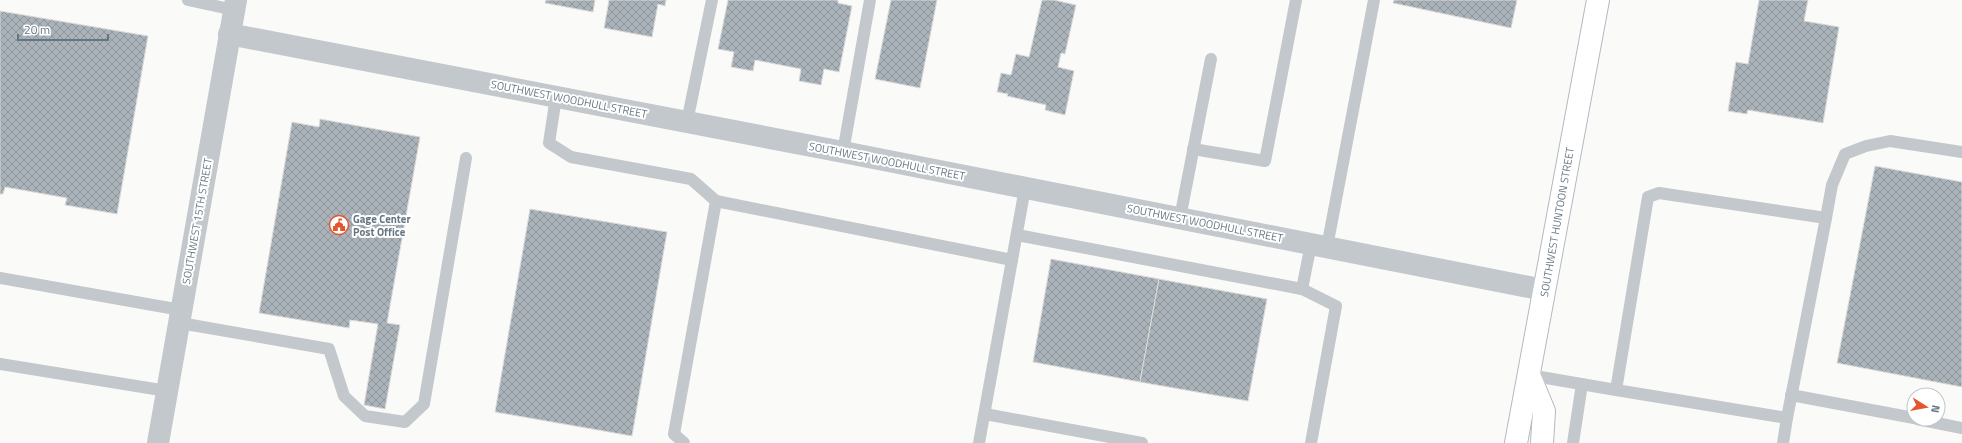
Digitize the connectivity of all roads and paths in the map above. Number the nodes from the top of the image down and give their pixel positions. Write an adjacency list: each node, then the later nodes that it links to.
1 (188, 0): 7 (lane)
2 (712, 0): 11 (lane)
3 (870, 0): 13 (lane)
4 (1296, 0): 12 (lane)
5 (1374, 0): 21 (lane)
6 (1598, 0): 25 (main road, SOUTHWEST HUNTOON STREET)
7 (235, 5): 8 (street, SOUTHWEST 15TH STREET)
8 (229, 34): 10 (street, SOUTHWEST WOODHULL STREET); 26 (street, SOUTHWEST 15TH STREET)
9 (1212, 59): 12 (lane)
10 (556, 97): 11 (street, SOUTHWEST WOODHULL STREET); 17 (lane)
11 (687, 122): 13 (street, SOUTHWEST WOODHULL STREET)
12 (1193, 149): 18 (lane)
13 (843, 152): 16 (street, SOUTHWEST WOODHULL STREET)
14 (1962, 152): 19 (lane)
15 (466, 158): 26 (lane)
16 (1026, 188): 18 (street, SOUTHWEST WOODHULL STREET); 20 (lane)
17 (716, 201): 22 (lane); 39 (lane)
18 (1180, 218): 21 (street, SOUTHWEST WOODHULL STREET)
19 (1826, 218): 30 (lane); 32 (lane)
20 (1017, 235): 22 (lane); 24 (lane)
21 (1319, 246): 24 (lane); 25 (street, SOUTHWEST WOODHULL STREET)
22 (1012, 260): 33 (lane)
23 (0, 278): 26 (lane)
24 (1302, 289): 42 (lane)
25 (1544, 290): 28 (main road, SOUTHWEST HUNTOON STREET)
26 (181, 317): 31 (street, SOUTHWEST 15TH STREET)
27 (0, 364): 31 (lane)
28 (1529, 375): 29 (lane); 43 (main road, SOUTHWEST HUNTOON STREET); 44 (main road)
29 (1582, 384): 30 (lane); 45 (lane)
30 (1616, 390): 35 (lane)
31 (167, 391): 38 (street, SOUTHWEST 15TH STREET)
32 (1792, 395): 34 (lane); 35 (lane)
33 (984, 414): 40 (lane); 41 (lane)
34 (1906, 417)
35 (1787, 418): 46 (lane)
36 (1946, 425): 37 (lane)
37 (1962, 428)
38 (158, 443)
39 (684, 443)
40 (979, 443)
41 (1142, 443)
42 (1312, 443)
43 (1516, 443)
44 (1542, 443)
45 (1573, 443)
46 (1783, 443)

